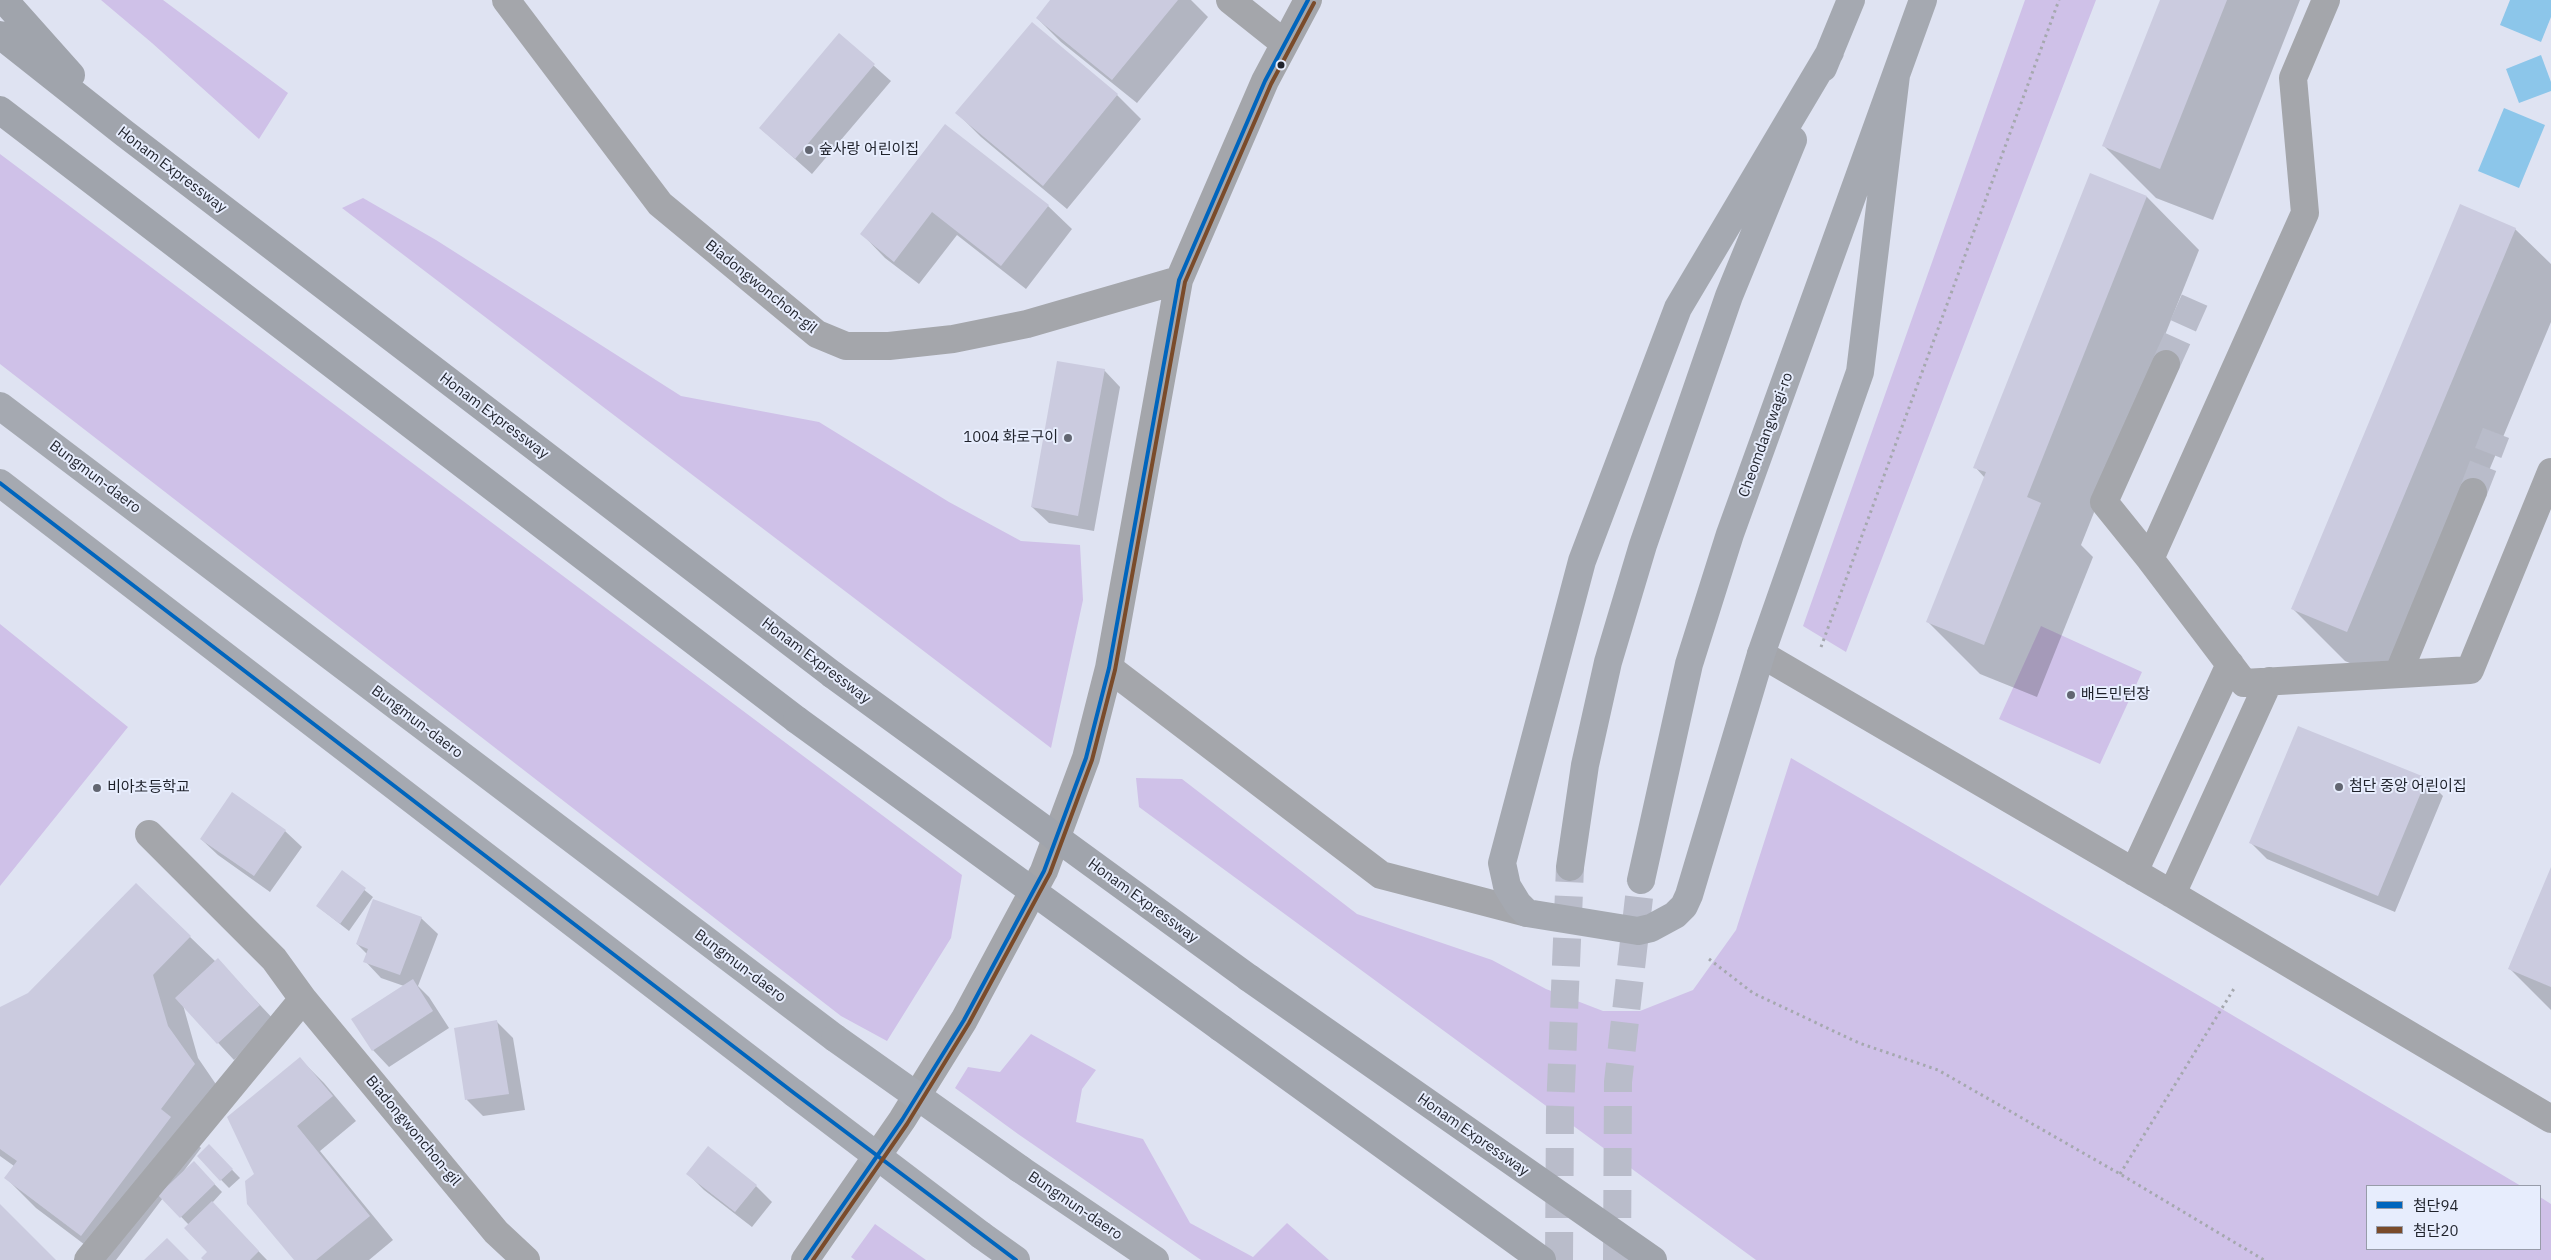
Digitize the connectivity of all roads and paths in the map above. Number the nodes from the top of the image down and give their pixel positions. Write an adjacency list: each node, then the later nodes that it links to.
1 (4, 0): 14 (highway)
2 (506, 0): 15 (street, Biadongwonchon-gil)
3 (1230, 0): 10 (street)
4 (1308, 0): 10 (street)
5 (1851, 0): 11 (main road)
6 (1923, 0): 12 (main road, Cheomdangwagi-ro)
7 (2059, 0): 22 (path)
8 (2326, 0): 21 (street)
9 (0, 35): 14 (highway, Honam Expressway)
10 (1284, 43): 15 (street)
11 (1830, 52): 29 (main road); 33 (main road)
12 (1896, 75): 23 (main road); 31 (main road, Cheomdangwagi-ro)
13 (0, 110): 44 (highway, bridge)
14 (124, 133): 45 (highway, Honam Expressway, bridge)
15 (1179, 280): 25 (street)
16 (2166, 364): 21 (street)
17 (0, 406): 43 (main road, Bungmun-daero, bridge)
18 (2551, 472): 26 (street)
19 (0, 483): 42 (main road, bridge)
20 (2473, 492): 26 (street)
21 (2150, 559): 24 (street)
22 (1821, 647)
23 (1761, 654): 30 (street); 33 (main road)
24 (2230, 664): 27 (street); 30 (street)
25 (1109, 668): 33 (street); 41 (street)
26 (2398, 674): 27 (street)
27 (2269, 681): 32 (street)
28 (149, 834): 36 (street, Biadongwonchon-gil)
29 (1570, 867)
30 (2134, 872): 32 (street)
31 (1641, 880)
32 (2172, 894): 37 (street)
33 (1527, 913)
34 (1709, 959): 38 (path)
35 (2235, 987): 38 (path)
36 (303, 999): 39 (street); 40 (street, Biadongwonchon-gil)
37 (2551, 1119)
38 (2120, 1174): 46 (path)
39 (88, 1260)
40 (526, 1260)
41 (806, 1260)
42 (1016, 1260)
43 (1155, 1260)
44 (1542, 1260)
45 (1653, 1260)
46 (2264, 1260)

